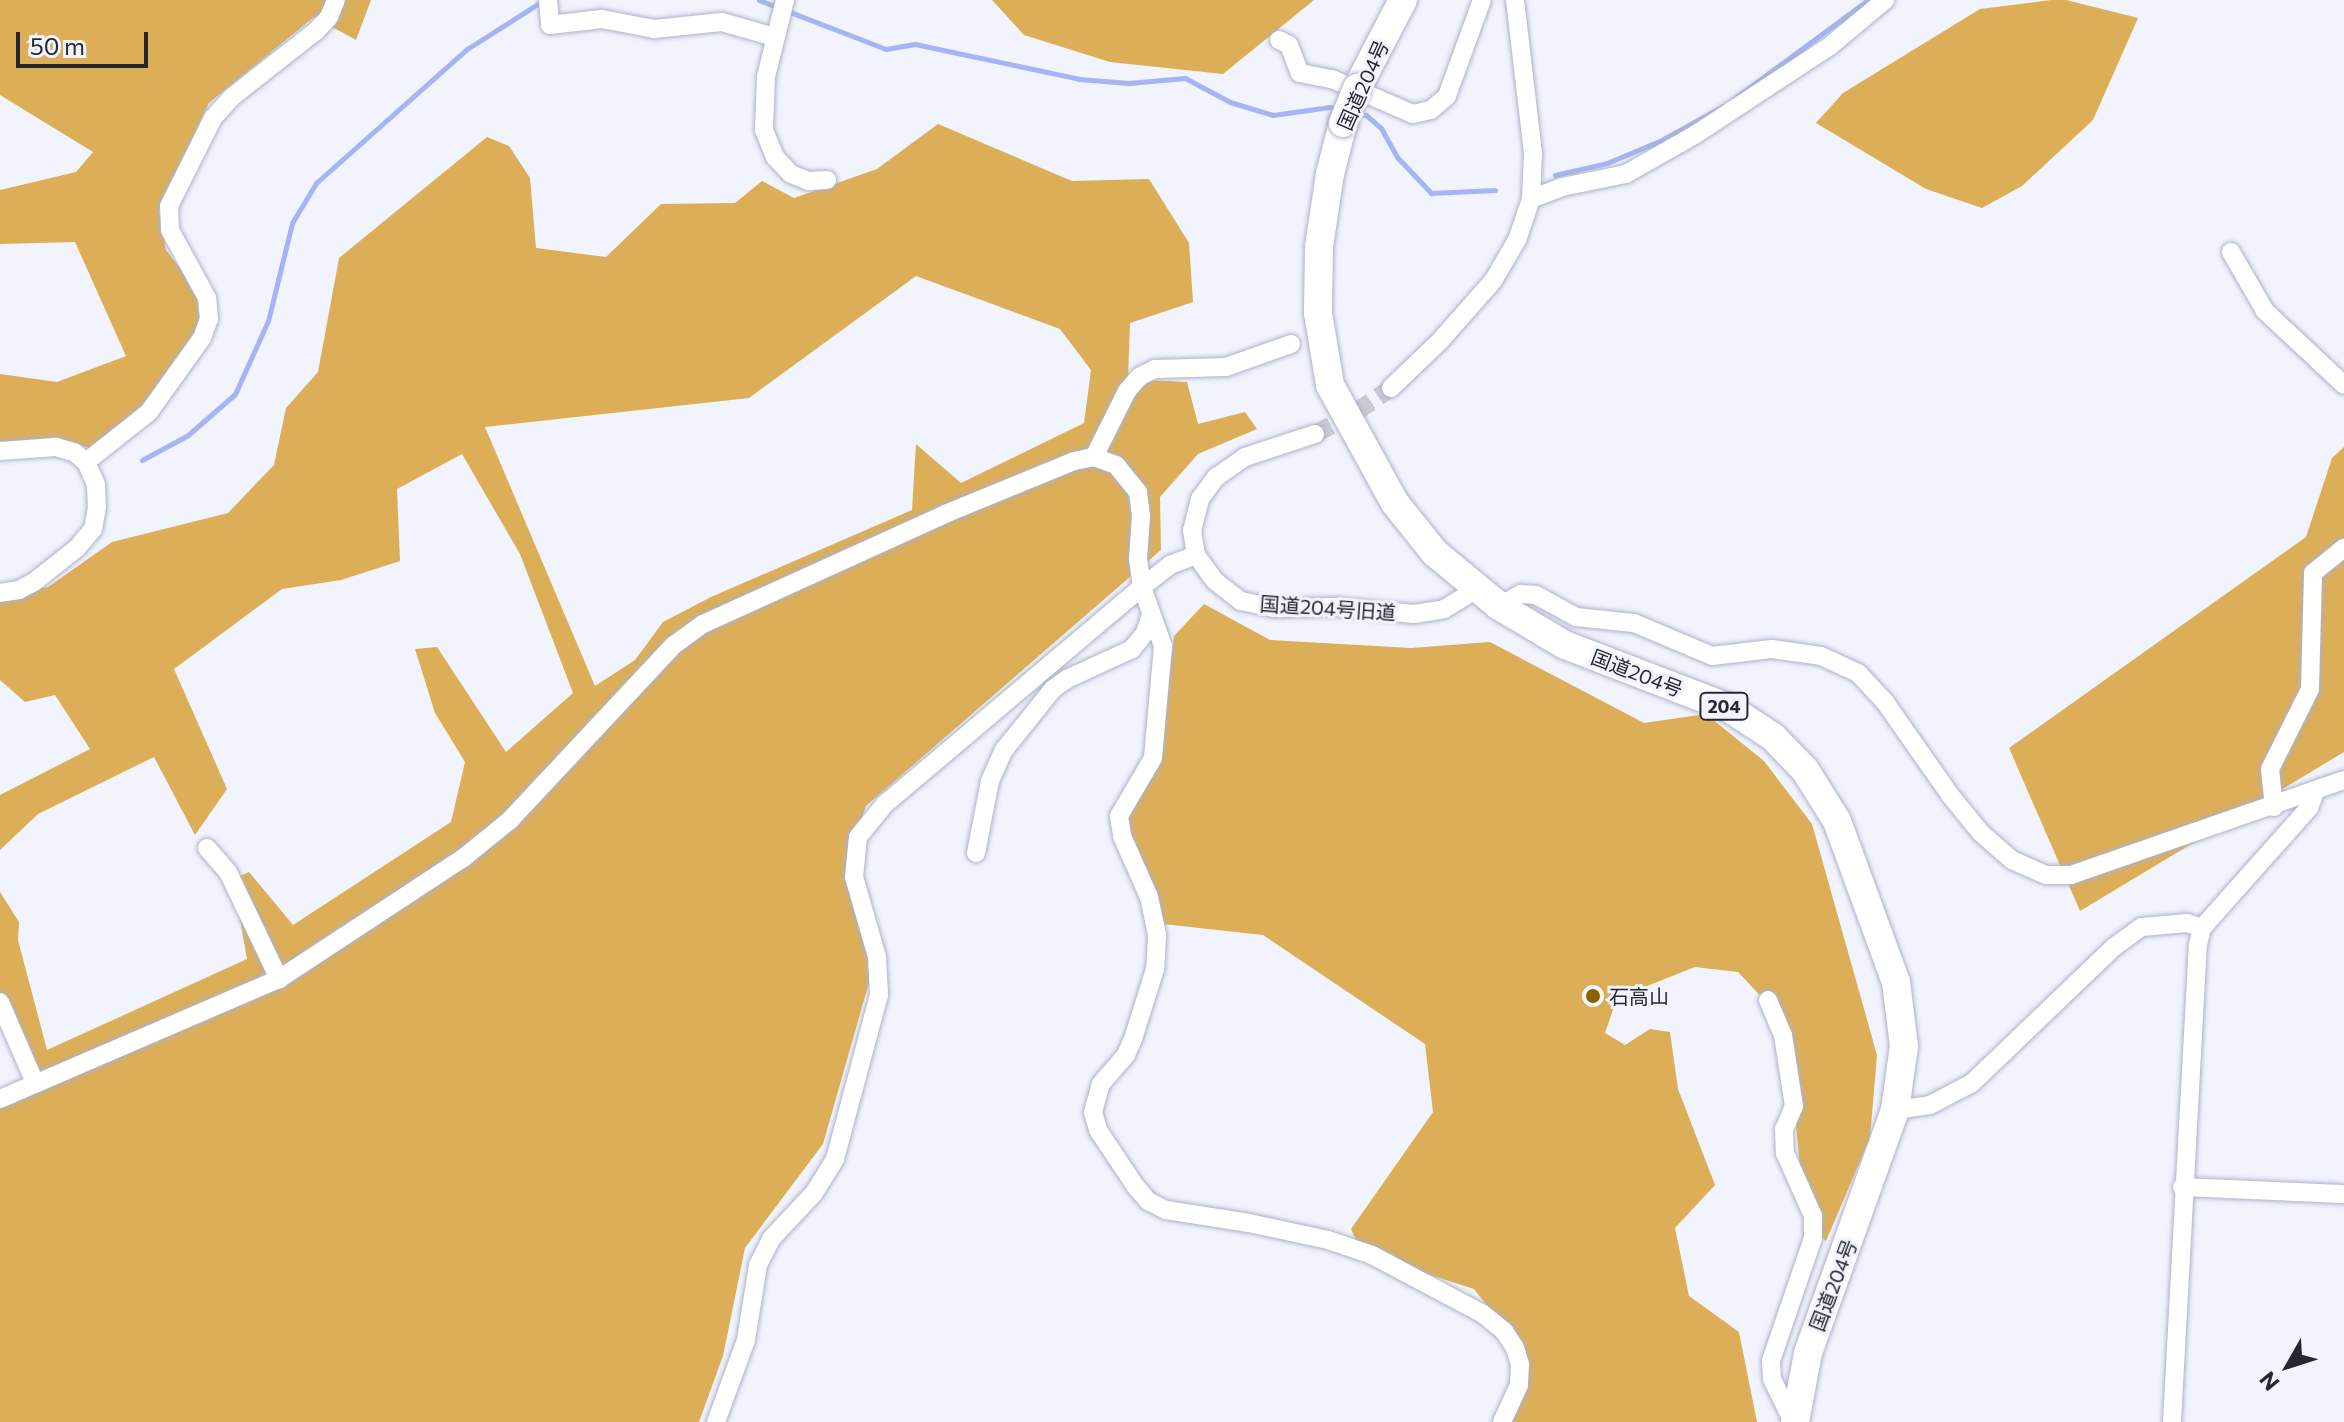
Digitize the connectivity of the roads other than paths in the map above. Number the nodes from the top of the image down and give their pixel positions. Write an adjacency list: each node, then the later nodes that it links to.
1 (336, 0): 19 (street)
2 (785, 0): 8 (street)
3 (1403, 0): 23 (highway, 国道204号 / 204, bridge)
4 (1482, 0): 9 (street)
5 (1515, 0): 11 (street)
6 (1885, 0): 11 (street)
7 (548, 7): 8 (street)
8 (776, 30): 10 (street)
9 (1279, 40)
10 (827, 180)
11 (1531, 199): 15 (street)
12 (2231, 252): 14 (street)
13 (1291, 344): 18 (street)
14 (2344, 385)
15 (1391, 388)
16 (1315, 434): 21 (street)
17 (0, 451): 19 (street)
18 (1094, 457): 22 (street); 33 (street)
19 (86, 462): 24 (street)
20 (2344, 548): 29 (street)
21 (1196, 555): 22 (street); 23 (street, 国道204号旧道)
22 (1142, 587): 26 (street); 41 (street)
23 (1476, 590): 25 (highway, 国道204号 / 204)
24 (0, 593)
25 (1499, 606): 29 (street); 38 (highway, 国道204号 / 204)
26 (1151, 614): 31 (street); 42 (street)
27 (2344, 780): 28 (street)
28 (2315, 792): 29 (street); 32 (street)
29 (2274, 807)
30 (207, 848): 33 (street)
31 (976, 853)
32 (2202, 928): 38 (street); 39 (street)
33 (279, 979): 36 (street)
34 (1768, 1000): 43 (street)
35 (0, 1002): 36 (street)
36 (35, 1083): 37 (street)
37 (0, 1099)
38 (1895, 1110): 43 (highway, 国道204号 / 204)
39 (2182, 1187): 40 (street); 44 (street)
40 (2344, 1194)
41 (716, 1422)
42 (1502, 1422)
43 (1794, 1422)
44 (2172, 1422)

